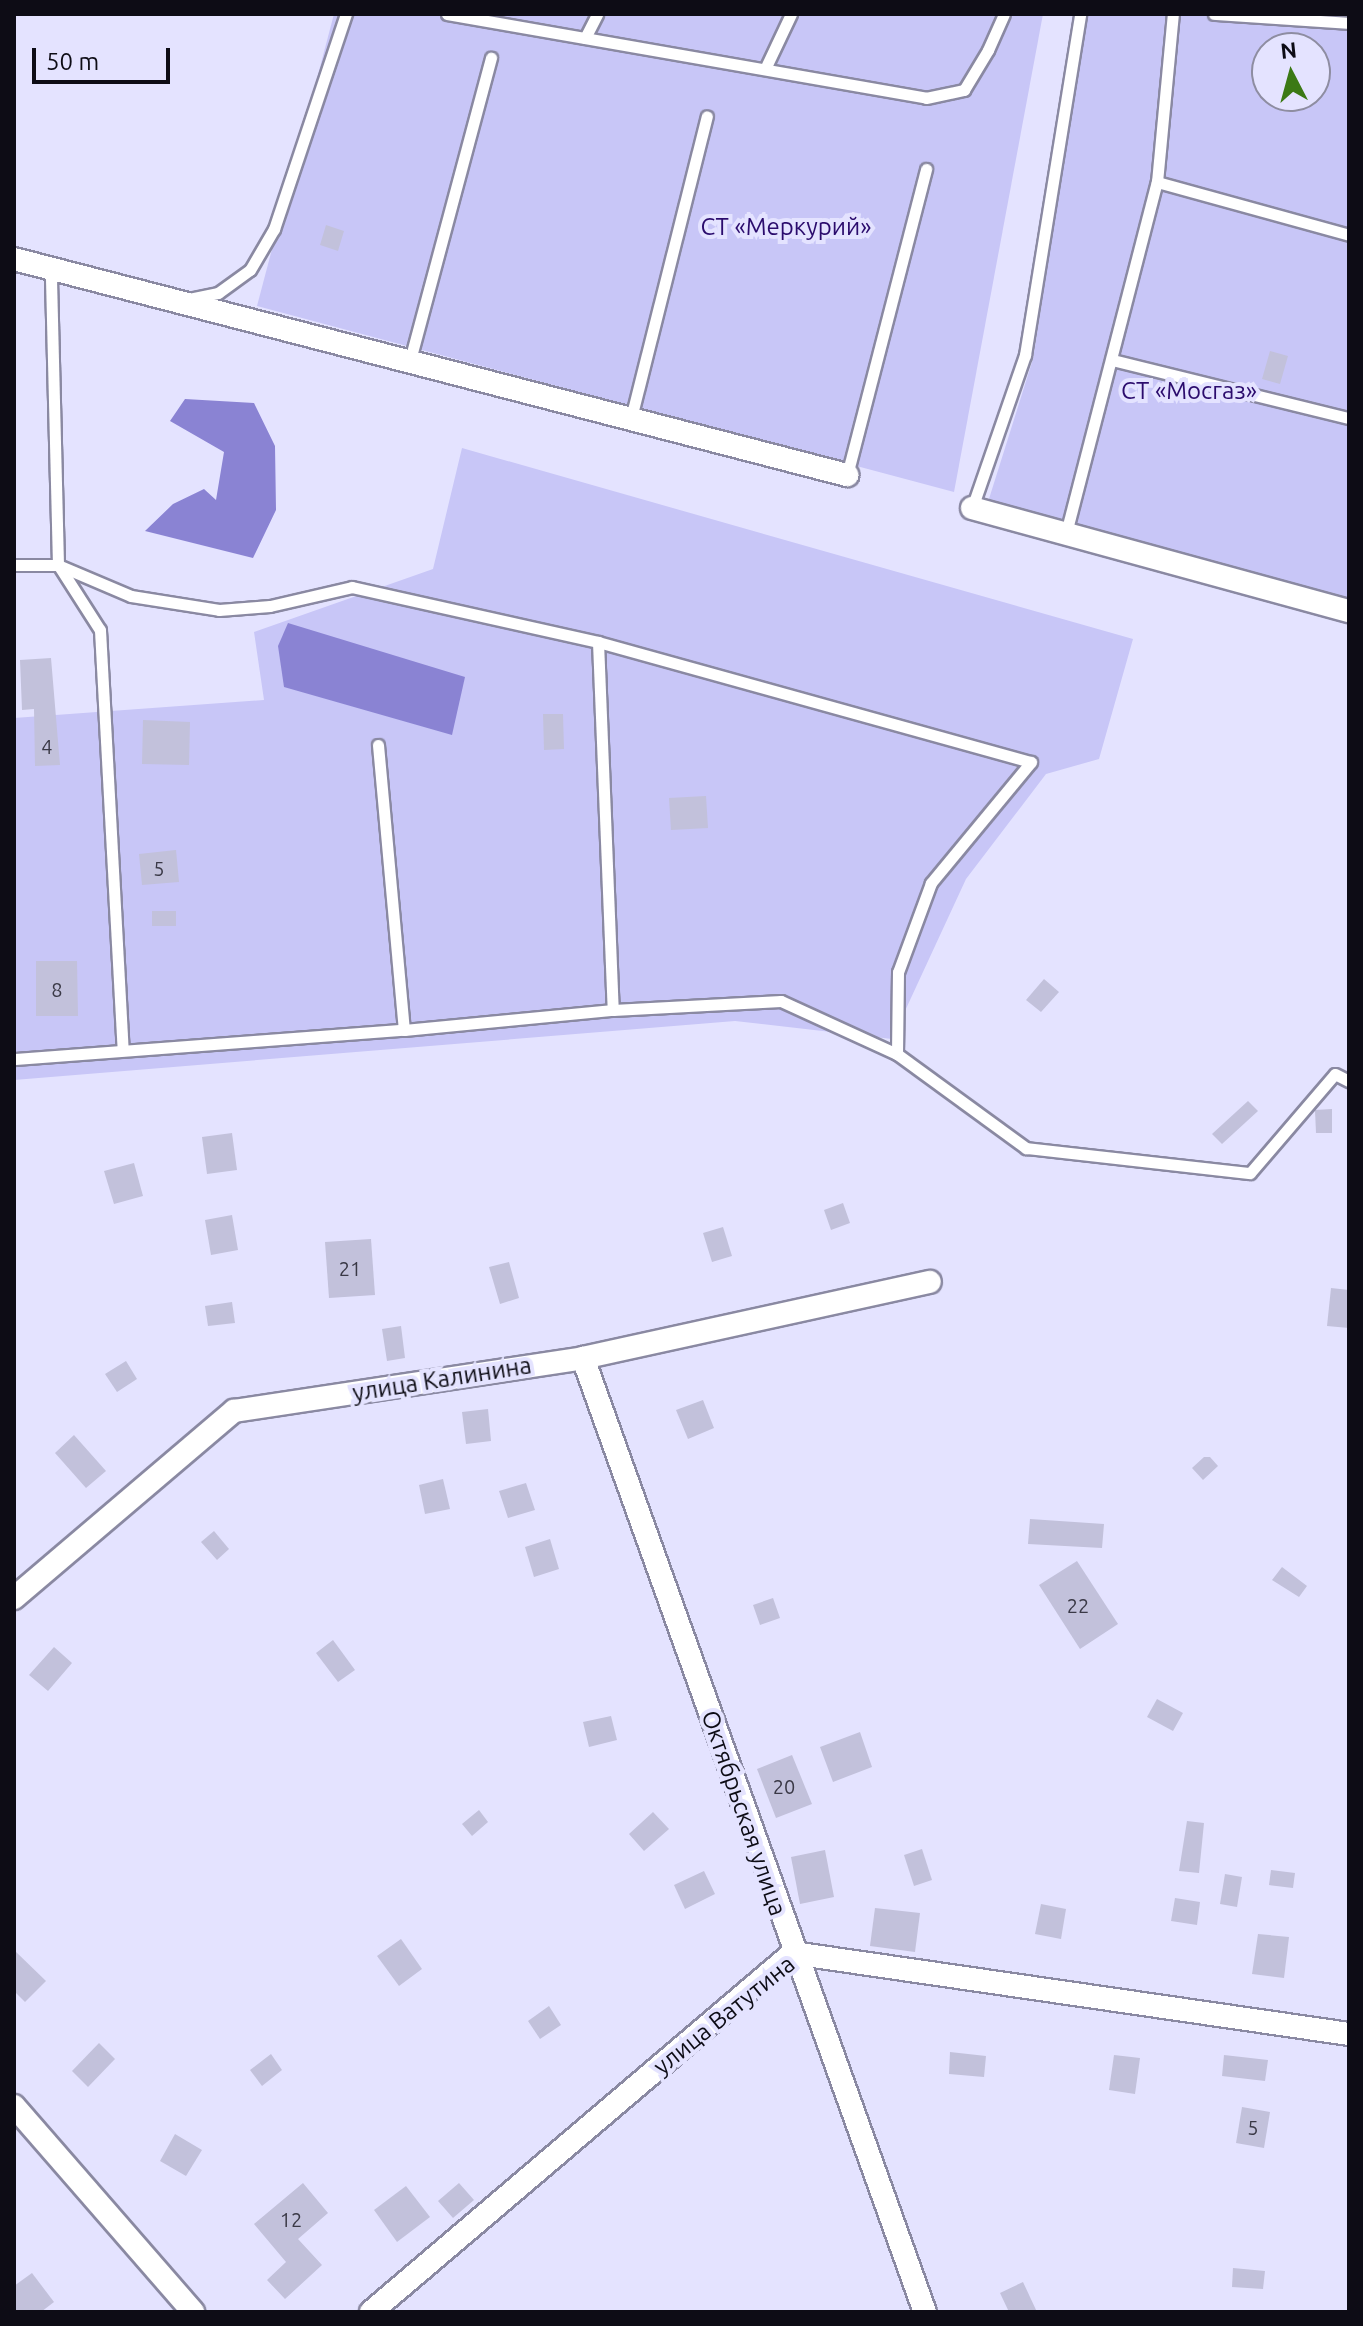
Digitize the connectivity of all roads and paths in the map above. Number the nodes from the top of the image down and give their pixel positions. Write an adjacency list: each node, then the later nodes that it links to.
1 (346, 14): 19 (lane)
2 (447, 14): 10 (lane)
3 (597, 14): 10 (lane)
4 (791, 14): 12 (lane)
5 (1004, 14): 12 (lane)
6 (1080, 14): 25 (lane)
7 (1173, 14): 15 (lane)
8 (1214, 14): 9 (lane)
9 (1349, 23)
10 (585, 38): 12 (lane)
11 (491, 58): 20 (lane)
12 (765, 69)
13 (707, 116): 22 (lane)
14 (926, 169): 24 (lane)
15 (1157, 182): 16 (lane); 21 (lane)
16 (1349, 235)
17 (14, 259): 18 (street)
18 (51, 268): 19 (street); 28 (lane)
19 (180, 300): 20 (street)
20 (410, 360): 22 (street)
21 (1112, 360): 23 (lane); 26 (lane)
22 (631, 418): 24 (street)
23 (1349, 418)
24 (847, 475)
25 (972, 508): 26 (street)
26 (1066, 533): 29 (street)
27 (14, 565): 28 (lane)
28 (58, 565): 30 (lane); 34 (lane)
29 (1349, 611)
30 (598, 642): 32 (lane); 35 (lane)
31 (378, 745): 33 (lane)
32 (613, 1010): 33 (lane); 35 (lane)
33 (404, 1030): 34 (lane)
34 (123, 1049): 36 (lane)
35 (897, 1054): 37 (lane)
36 (14, 1059)
37 (1349, 1081)
38 (930, 1282): 39 (street, улица Калинина)
39 (583, 1358): 40 (street, улица Калинина); 41 (street, Октябрьская улица)
40 (14, 1598)
41 (793, 1953): 43 (street, улица Ватутина); 46 (street, улица Ватутина); 47 (street, Октябрьская улица)
42 (1349, 2026): 43 (street)
43 (1349, 2034)
44 (14, 2106): 45 (street)
45 (193, 2312)
46 (371, 2312)
47 (925, 2312)

